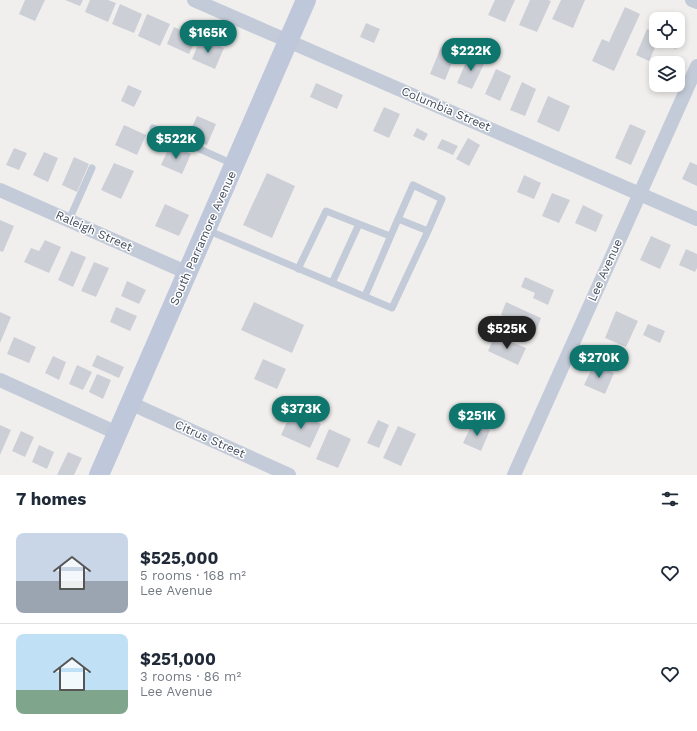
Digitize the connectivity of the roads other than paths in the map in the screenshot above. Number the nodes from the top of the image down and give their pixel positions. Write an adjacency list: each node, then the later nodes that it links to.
1 (194, 0): 5 (street, Columbia Street)
2 (306, 0): 5 (street, South Parramore Avenue)
3 (692, 0): 4 (street)
4 (697, 2)
5 (289, 41): 8 (street, South Parramore Avenue); 11 (street, Columbia Street)
6 (697, 66): 11 (street, Lee Avenue)
7 (153, 128): 8 (lane)
8 (235, 165): 16 (street, South Parramore Avenue)
9 (92, 168): 14 (lane)
10 (0, 190): 14 (street, Raleigh Street)
11 (640, 194): 13 (street, Columbia Street); 28 (street, Lee Avenue)
12 (398, 219): 17 (lane); 17 (lane); 18 (lane)
13 (697, 219)
14 (69, 220): 20 (street, Raleigh Street)
15 (359, 224): 18 (lane); 19 (lane); 21 (lane)
16 (207, 230): 19 (lane); 20 (street, South Parramore Avenue)
17 (428, 231): 22 (lane)
18 (390, 236): 22 (lane)
19 (298, 269): 21 (lane)
20 (188, 273): 24 (street, South Parramore Avenue)
21 (332, 283): 22 (lane)
22 (364, 296)
23 (0, 380): 25 (street)
24 (130, 403): 25 (street, South Parramore Avenue); 27 (street, Citrus Street)
25 (117, 433): 26 (street, South Parramore Avenue)
26 (99, 475)
27 (289, 475)
28 (514, 475)

